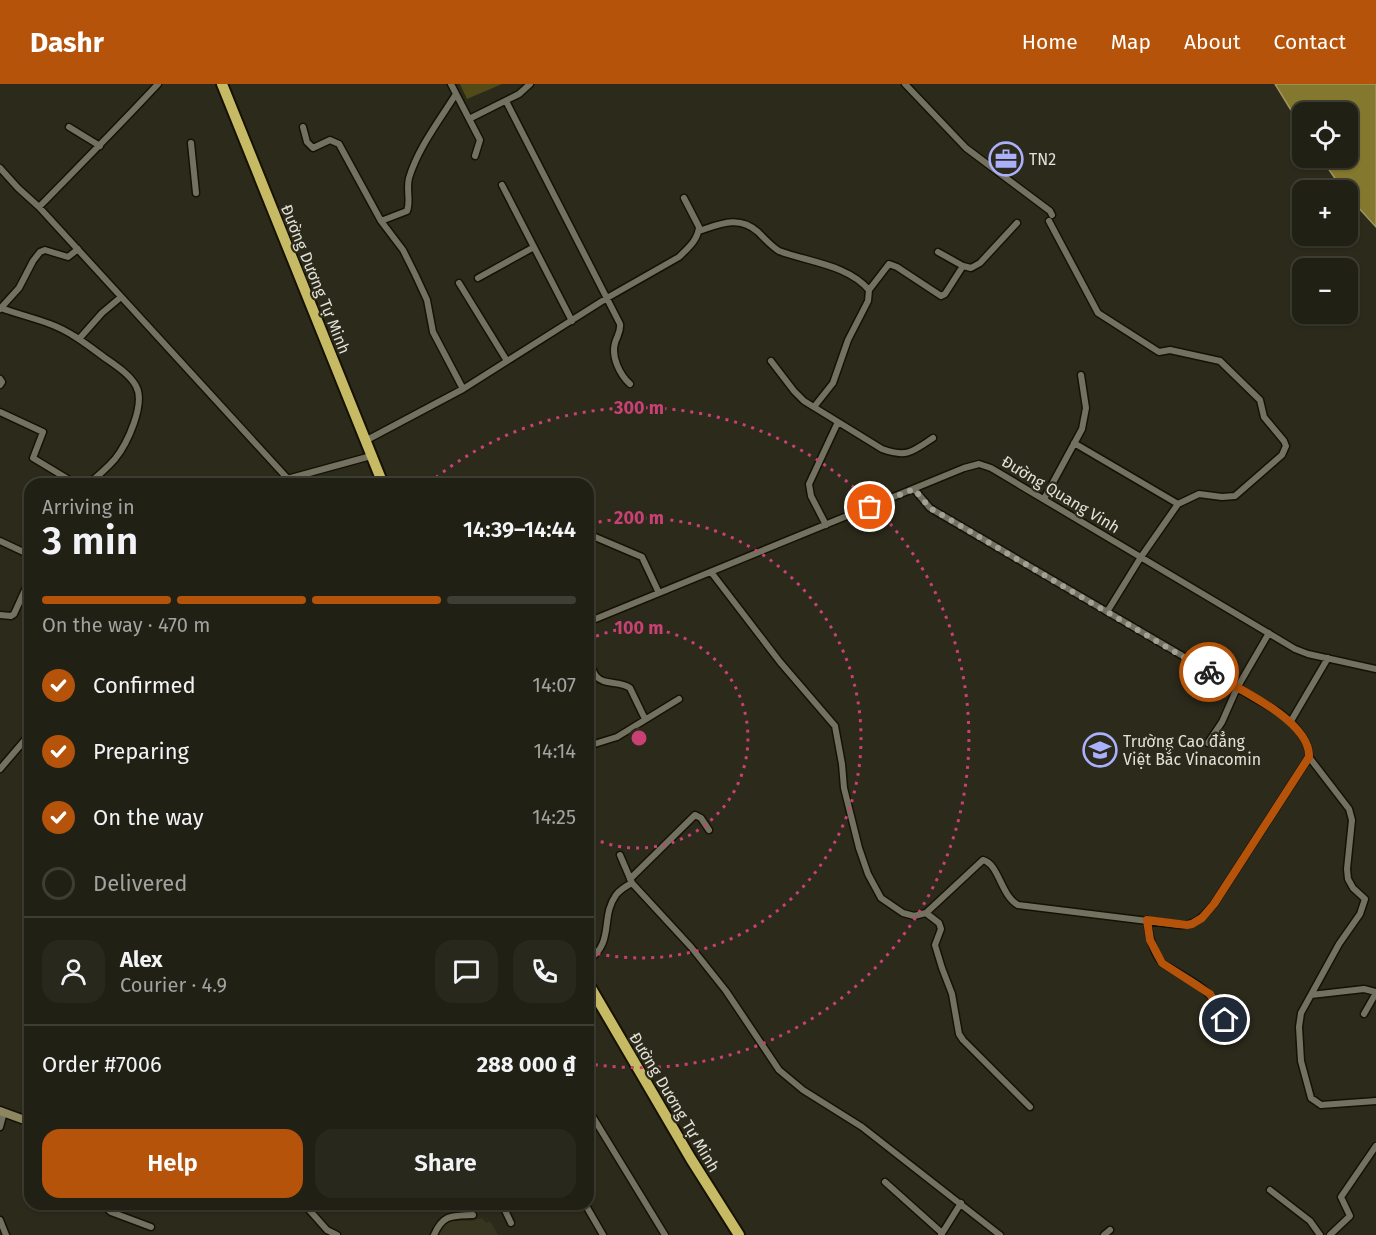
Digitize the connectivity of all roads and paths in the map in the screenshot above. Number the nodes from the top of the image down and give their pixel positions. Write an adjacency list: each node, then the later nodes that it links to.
1 (158, 84): 12 (street)
2 (222, 84): 45 (highway, Đường Dương Tự Minh)
3 (451, 84): 6 (street)
4 (530, 84): 7 (street)
5 (905, 84): 55 (street)
6 (456, 94): 8 (street); 19 (street)
7 (506, 101): 8 (street); 30 (street)
8 (469, 119): 13 (street)
9 (69, 127): 12 (street)
10 (303, 127): 19 (street)
11 (191, 143): 16 (street)
12 (100, 146): 18 (street)
13 (475, 156)
14 (0, 168): 18 (street)
15 (502, 186): 22 (street)
16 (196, 193)
17 (684, 198): 21 (street)
18 (39, 207): 23 (street)
19 (381, 220): 40 (street)
20 (1017, 223): 25 (street)
21 (699, 231): 28 (street); 30 (street)
22 (534, 247): 26 (street); 32 (street)
23 (78, 249): 29 (street); 31 (street)
24 (938, 252): 25 (street)
25 (963, 266): 28 (street)
26 (478, 278)
27 (459, 283): 35 (street)
28 (869, 290): 41 (street)
29 (121, 297): 33 (street); 50 (street)
30 (607, 298): 32 (street); 38 (street)
31 (1, 309): 33 (street)
32 (572, 321): 35 (street)
33 (79, 339): 49 (street)
34 (771, 360): 41 (street)
35 (507, 361): 40 (street)
36 (1081, 375): 46 (street)
37 (0, 379): 39 (street)
38 (630, 384)
39 (0, 385)
40 (463, 389): 45 (street)
41 (814, 407): 43 (street)
42 (0, 412): 48 (street)
43 (838, 422): 44 (street); 56 (street)
44 (933, 438)
45 (365, 441): 47 (highway, Đường Dương Tự Minh)
46 (1074, 443): 54 (street); 55 (street)
47 (371, 456): 51 (street); 52 (highway, Đường Dương Tự Minh)
48 (66, 478)
49 (95, 478)
50 (287, 478)
51 (292, 478)
52 (380, 478)
53 (914, 489): 54 (street, Đường Quang Vinh); 56 (street, Đường Quang Vinh); 64 (street)
54 (1044, 499): 60 (street, Đường Quang Vinh)
55 (1178, 504): 60 (street)
56 (825, 525): 61 (street, Đường Quang Vinh)
57 (594, 537): 63 (street)
58 (0, 541): 59 (street)
59 (24, 552)
60 (1141, 557): 64 (street); 67 (street, Đường Quang Vinh)
61 (711, 572): 63 (street, Đường Quang Vinh); 83 (street)
62 (24, 592): 65 (street)
63 (659, 593): 66 (street, Đường Quang Vinh)
64 (1107, 612): 71 (street)
65 (0, 615)
66 (594, 620)
67 (1269, 633): 68 (street, Đường Quang Vinh); 71 (street)
68 (1328, 658): 69 (street, Đường Quang Vinh); 74 (street)
69 (1376, 669)
70 (594, 670): 73 (street)
71 (1237, 688): 74 (street); 76 (street)
72 (679, 699): 73 (street)
73 (645, 719): 77 (street)
74 (1291, 721): 78 (street)
75 (24, 741): 79 (street)
76 (1208, 743)
77 (594, 744)
78 (1309, 757): 84 (street); 88 (street)
79 (0, 769)
80 (709, 831): 82 (street)
81 (620, 855): 82 (street)
82 (631, 881): 85 (street); 100 (street)
83 (926, 913): 84 (street); 92 (street)
84 (1147, 920): 90 (street)
85 (594, 956)
86 (594, 992): 116 (highway, Đường Dương Tự Minh)
87 (1376, 992): 88 (street); 89 (street)
88 (1311, 995): 91 (street)
89 (1364, 1014)
90 (1228, 1041)
91 (1376, 1101)
92 (1030, 1107)
93 (2, 1112): 95 (street); 96 (street)
94 (594, 1119): 110 (street)
95 (24, 1120)
96 (0, 1127)
97 (1376, 1146): 120 (street)
98 (885, 1182): 111 (street)
99 (1270, 1190): 119 (street)
100 (961, 1203): 111 (street); 117 (street)
101 (109, 1210): 108 (street)
102 (309, 1210): 113 (street)
103 (505, 1210): 107 (street)
104 (588, 1210): 115 (street)
105 (473, 1215): 114 (street)
106 (0, 1220): 112 (street)
107 (511, 1223)
108 (151, 1227)
109 (1110, 1230): 118 (street)
110 (663, 1234)
111 (941, 1234)
112 (6, 1235)
113 (337, 1235)
114 (434, 1235)
115 (603, 1235)
116 (739, 1235)
117 (1000, 1235)
118 (1104, 1235)
119 (1320, 1235)
120 (1330, 1235)

